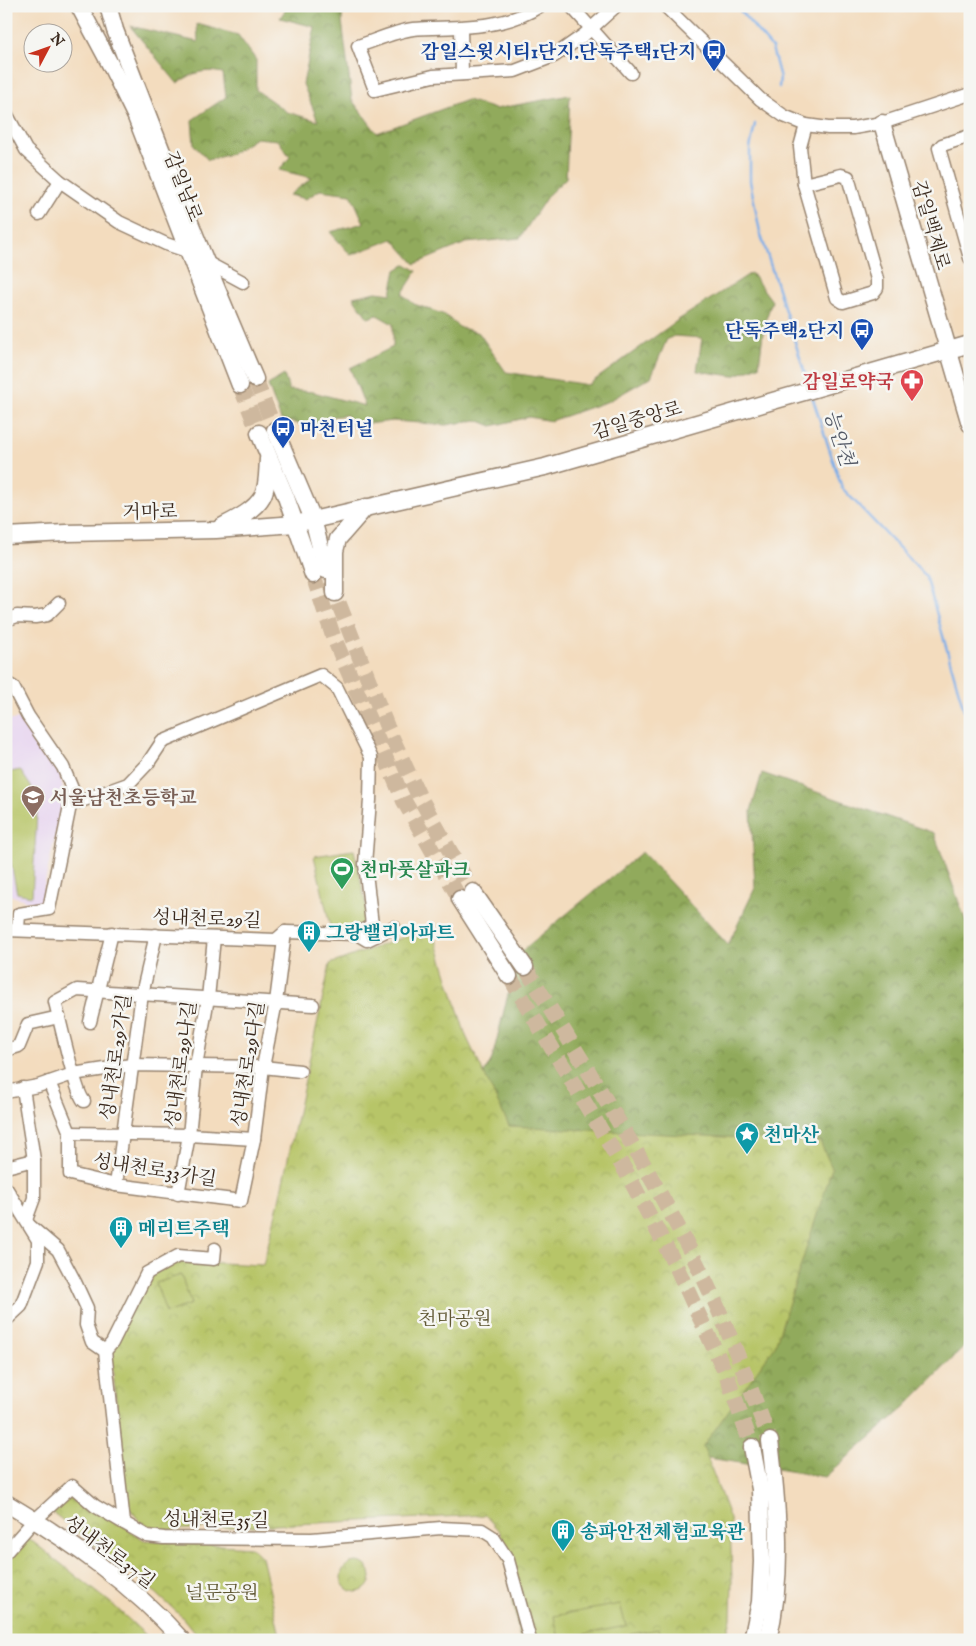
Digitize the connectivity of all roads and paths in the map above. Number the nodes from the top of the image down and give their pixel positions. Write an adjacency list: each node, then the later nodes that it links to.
1 (79, 6): 19 (main road, 감일남로)
2 (108, 6): 21 (main road, 감일남로)
3 (540, 6): 7 (street)
4 (571, 6): 8 (street)
5 (616, 6): 8 (street)
6 (665, 6): 14 (street)
7 (461, 28): 10 (street); 10 (street)
8 (591, 29): 9 (street); 10 (street)
9 (631, 73)
10 (462, 74)
11 (970, 94): 13 (street)
12 (6, 112): 16 (street)
13 (882, 122): 14 (street); 24 (main road, 감일백제로)
14 (806, 124): 17 (street)
15 (970, 136): 20 (street)
16 (60, 181): 18 (street); 19 (street)
17 (804, 184): 17 (street)
18 (39, 214)
19 (187, 251): 21 (main road, 감일남로)
20 (970, 258)
21 (206, 262): 22 (street)
22 (243, 282)
23 (970, 344): 24 (main road, 감일중앙로)
24 (948, 351): 25 (main road, 감일백제로); 27 (main road, 감일중앙로)
25 (970, 424)
26 (268, 456): 28 (main road); 29 (main road); 30 (main road)
27 (366, 507): 28 (main road, 감일중앙로); 32 (main road)
28 (313, 520): 29 (main road, 감일중앙로); 29 (main road)
29 (295, 524): 30 (main road, 거마로)
30 (216, 530): 31 (main road, 거마로)
31 (6, 536)
32 (335, 593)
33 (59, 603): 34 (street)
34 (6, 620)
35 (6, 683): 36 (street)
36 (70, 805): 38 (street); 41 (street)
37 (394, 927): 41 (street, 성내천로29길)
38 (12, 929): 40 (street, 성내천로29길)
39 (285, 932): 41 (street, 성내천로29길); 43 (street, 성내천로29길); 49 (street, 성내천로29다길)
40 (112, 933): 42 (street, 성내천로29길); 46 (street)
41 (357, 934)
42 (156, 935): 43 (street, 성내천로29길); 47 (street, 성내천로29가길)
43 (214, 938): 48 (street, 성내천로29나길)
44 (525, 967): 45 (main road)
45 (509, 976)
46 (99, 992): 47 (street); 51 (street); 52 (street)
47 (142, 994): 48 (street); 54 (street, 성내천로29가길)
48 (208, 998): 49 (street); 55 (street, 성내천로29나길)
49 (276, 1002): 50 (street); 56 (street, 성내천로29다길)
50 (313, 1006)
51 (59, 1017): 53 (street); 58 (street)
52 (90, 1022)
53 (6, 1050)
54 (131, 1065): 55 (street); 58 (street); 64 (street, 성내천로29가길)
55 (196, 1066): 56 (street); 65 (street, 성내천로29나길)
56 (263, 1067): 57 (street); 66 (street, 성내천로29다길)
57 (300, 1072)
58 (74, 1074): 59 (street); 62 (street)
59 (48, 1082): 60 (street); 63 (street, 성내천로33가길)
60 (23, 1088): 61 (street); 67 (street)
61 (6, 1092)
62 (84, 1101)
63 (70, 1133): 64 (street); 69 (street, 성내천로33가길)
64 (123, 1134): 65 (street); 69 (street, 성내천로29가길)
65 (189, 1135): 66 (street); 71 (street, 성내천로29나길)
66 (254, 1139): 72 (street, 성내천로29다길)
67 (34, 1160): 68 (street); 73 (street)
68 (6, 1167)
69 (116, 1185): 71 (street, 성내천로33가길)
70 (6, 1188): 73 (street)
71 (178, 1194): 72 (street, 성내천로33가길)
72 (241, 1201)
73 (28, 1223): 75 (street); 76 (street)
74 (215, 1249): 76 (street)
75 (9, 1313)
76 (105, 1352): 82 (street)
77 (770, 1441): 88 (main road)
78 (752, 1447): 87 (main road)
79 (6, 1503): 81 (main road, 성내천로37길)
80 (6, 1513): 81 (main road, 성내천로37길)
81 (32, 1523): 82 (street, 성내천로35길); 83 (street); 84 (main road, 성내천로37길); 85 (main road, 성내천로37길)
82 (124, 1523): 86 (street, 성내천로35길)
83 (6, 1552)
84 (169, 1640)
85 (182, 1640)
86 (530, 1640)
87 (752, 1640)
88 (768, 1640)

